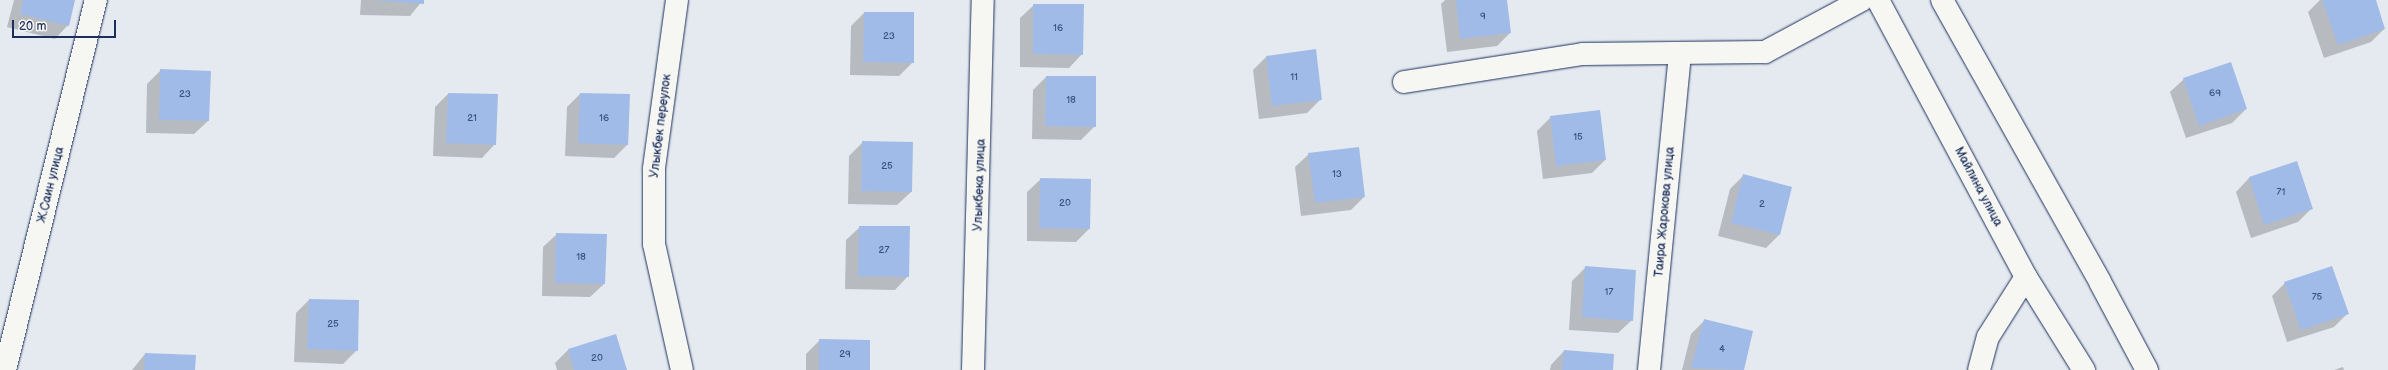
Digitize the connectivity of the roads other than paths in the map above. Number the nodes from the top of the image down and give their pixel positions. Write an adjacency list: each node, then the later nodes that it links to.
1 (96, 0): 10 (street, Ж.Саин улица)
2 (677, 0): 11 (street, Улыкбек переулок)
3 (983, 0): 12 (street, Улыкбека улица)
4 (1862, 0): 7 (street)
5 (1878, 0): 9 (street, Майлина улица)
6 (1942, 0): 16 (street)
7 (1680, 55): 8 (street); 13 (street, Таира Жарокова улица)
8 (1404, 82)
9 (2026, 277): 14 (street); 15 (street, Майлина улица)
10 (5, 370)
11 (682, 370)
12 (973, 370)
13 (1649, 370)
14 (1979, 370)
15 (2084, 370)
16 (2147, 370)

